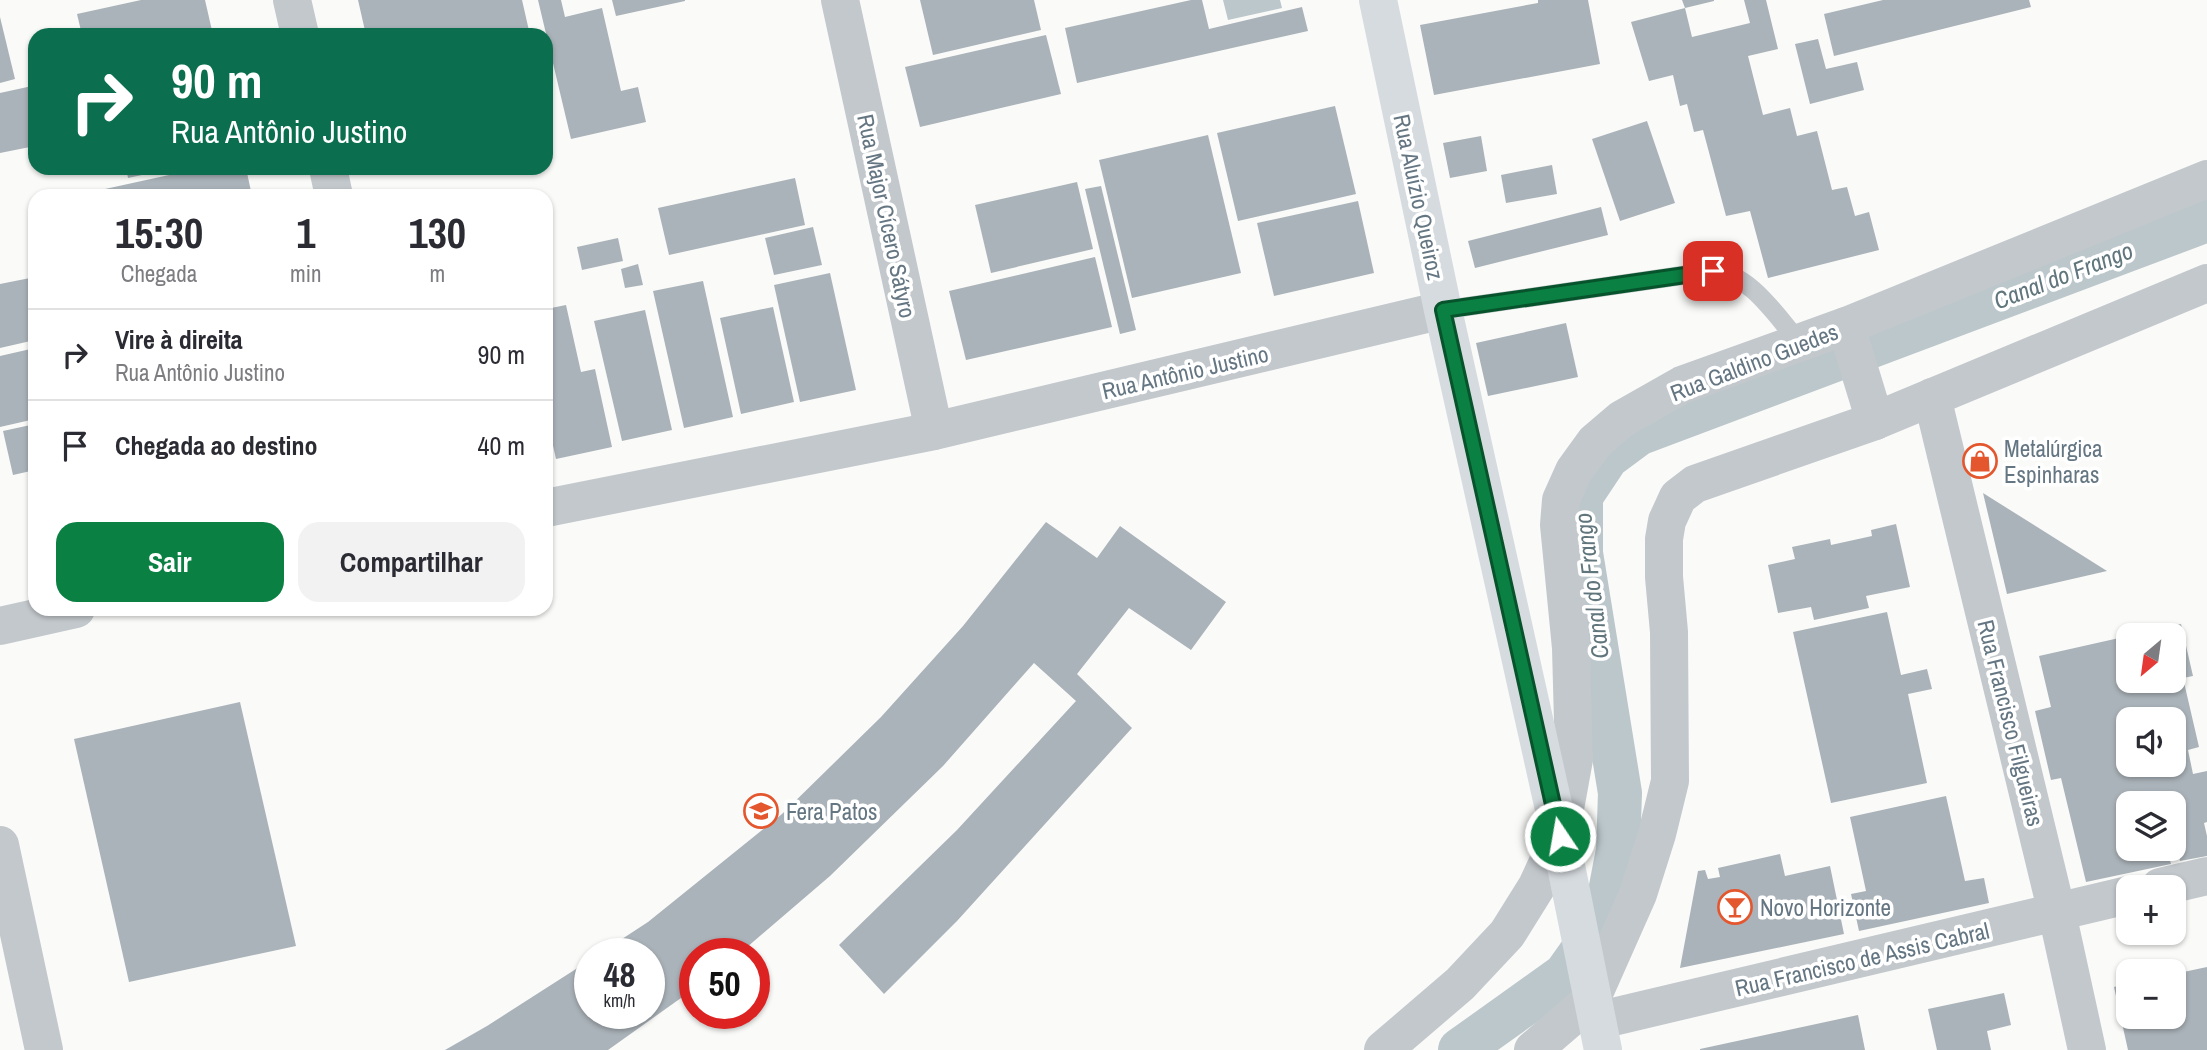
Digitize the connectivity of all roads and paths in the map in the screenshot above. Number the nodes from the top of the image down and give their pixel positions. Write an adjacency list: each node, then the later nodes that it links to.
1 (292, 0): 4 (street)
2 (840, 0): 12 (street, Rua Major Cícero Sátyro)
3 (1378, 0): 7 (main road, Rua Aluízio Queiroz)
4 (298, 28)
5 (2207, 179): 8 (street, Rua Galdino Guedes)
6 (2207, 283): 10 (street)
7 (1443, 310): 9 (lane, Rua Antônio Justino); 12 (street, Rua Antônio Justino); 16 (main road, Rua Aluízio Queiroz)
8 (1846, 326): 9 (street, Rua Galdino Guedes); 11 (street)
9 (1800, 342): 16 (street, Rua Galdino Guedes)
10 (1932, 397): 11 (street); 21 (street, Rua Francisco Filgueiras)
11 (1875, 421): 22 (street)
12 (934, 431): 13 (street, Rua Antônio Justino)
13 (553, 507)
14 (45, 616): 15 (street)
15 (0, 626)
16 (1560, 836): 22 (main road, Rua Aluízio Queiroz); 24 (street, Rua Galdino Guedes)
17 (0, 845): 23 (street)
18 (2207, 876): 19 (street)
19 (2186, 881)
20 (2116, 898): 21 (street, Rua Francisco de Assis Cabral)
21 (2057, 913): 22 (street, Rua Francisco de Assis Cabral); 26 (street, Rua Francisco Filgueiras)
22 (1594, 1010): 25 (street)
23 (44, 1050)
24 (1383, 1050)
25 (1533, 1050)
26 (2087, 1050)

